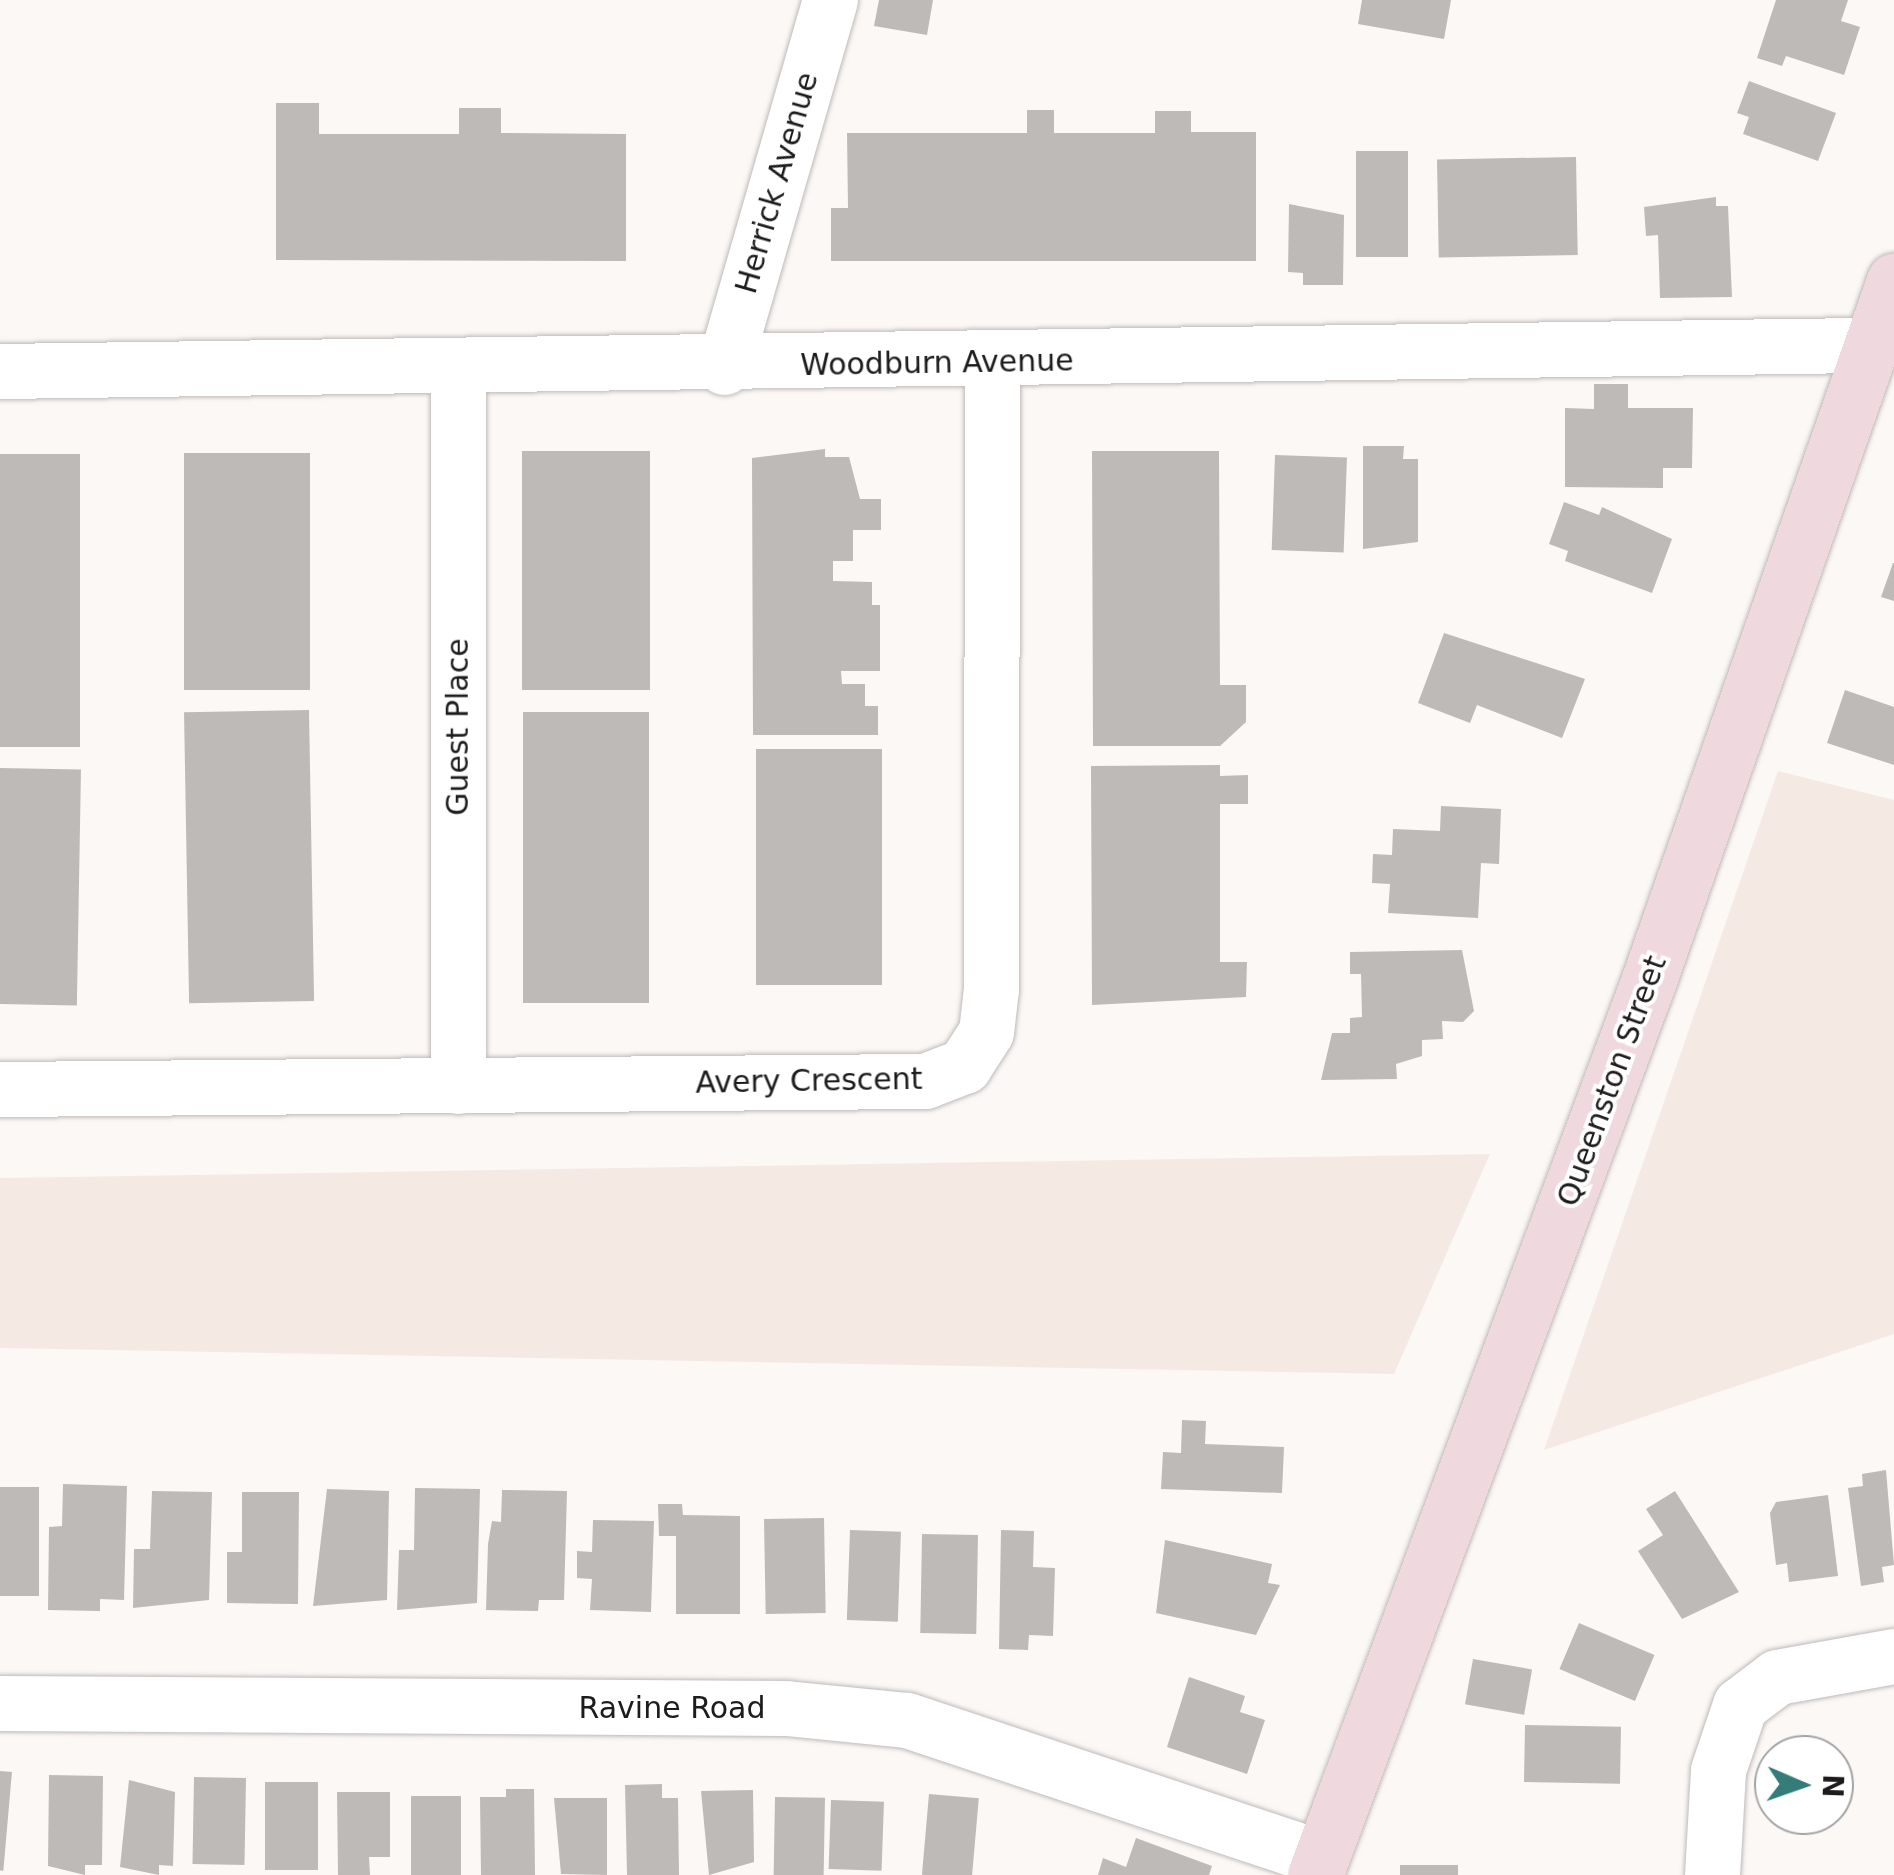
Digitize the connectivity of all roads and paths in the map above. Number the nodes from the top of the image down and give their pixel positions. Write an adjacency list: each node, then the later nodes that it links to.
1 (830, 0): 5 (street, Herrick Avenue)
2 (1894, 281): 3 (main road, Queenston Street)
3 (1874, 345): 4 (street, Woodburn Avenue); 12 (main road, Queenston Street)
4 (992, 362): 5 (street, Woodburn Avenue); 8 (street, Avery Crescent)
5 (724, 367): 6 (street, Woodburn Avenue)
6 (458, 368): 7 (street, Woodburn Avenue); 8 (street, Guest Place)
7 (0, 371)
8 (458, 1086): 9 (street, Avery Crescent)
9 (0, 1090)
10 (1894, 1656): 13 (street)
11 (0, 1703): 12 (street, Ravine Road)
12 (1318, 1867)
13 (1712, 1875)

